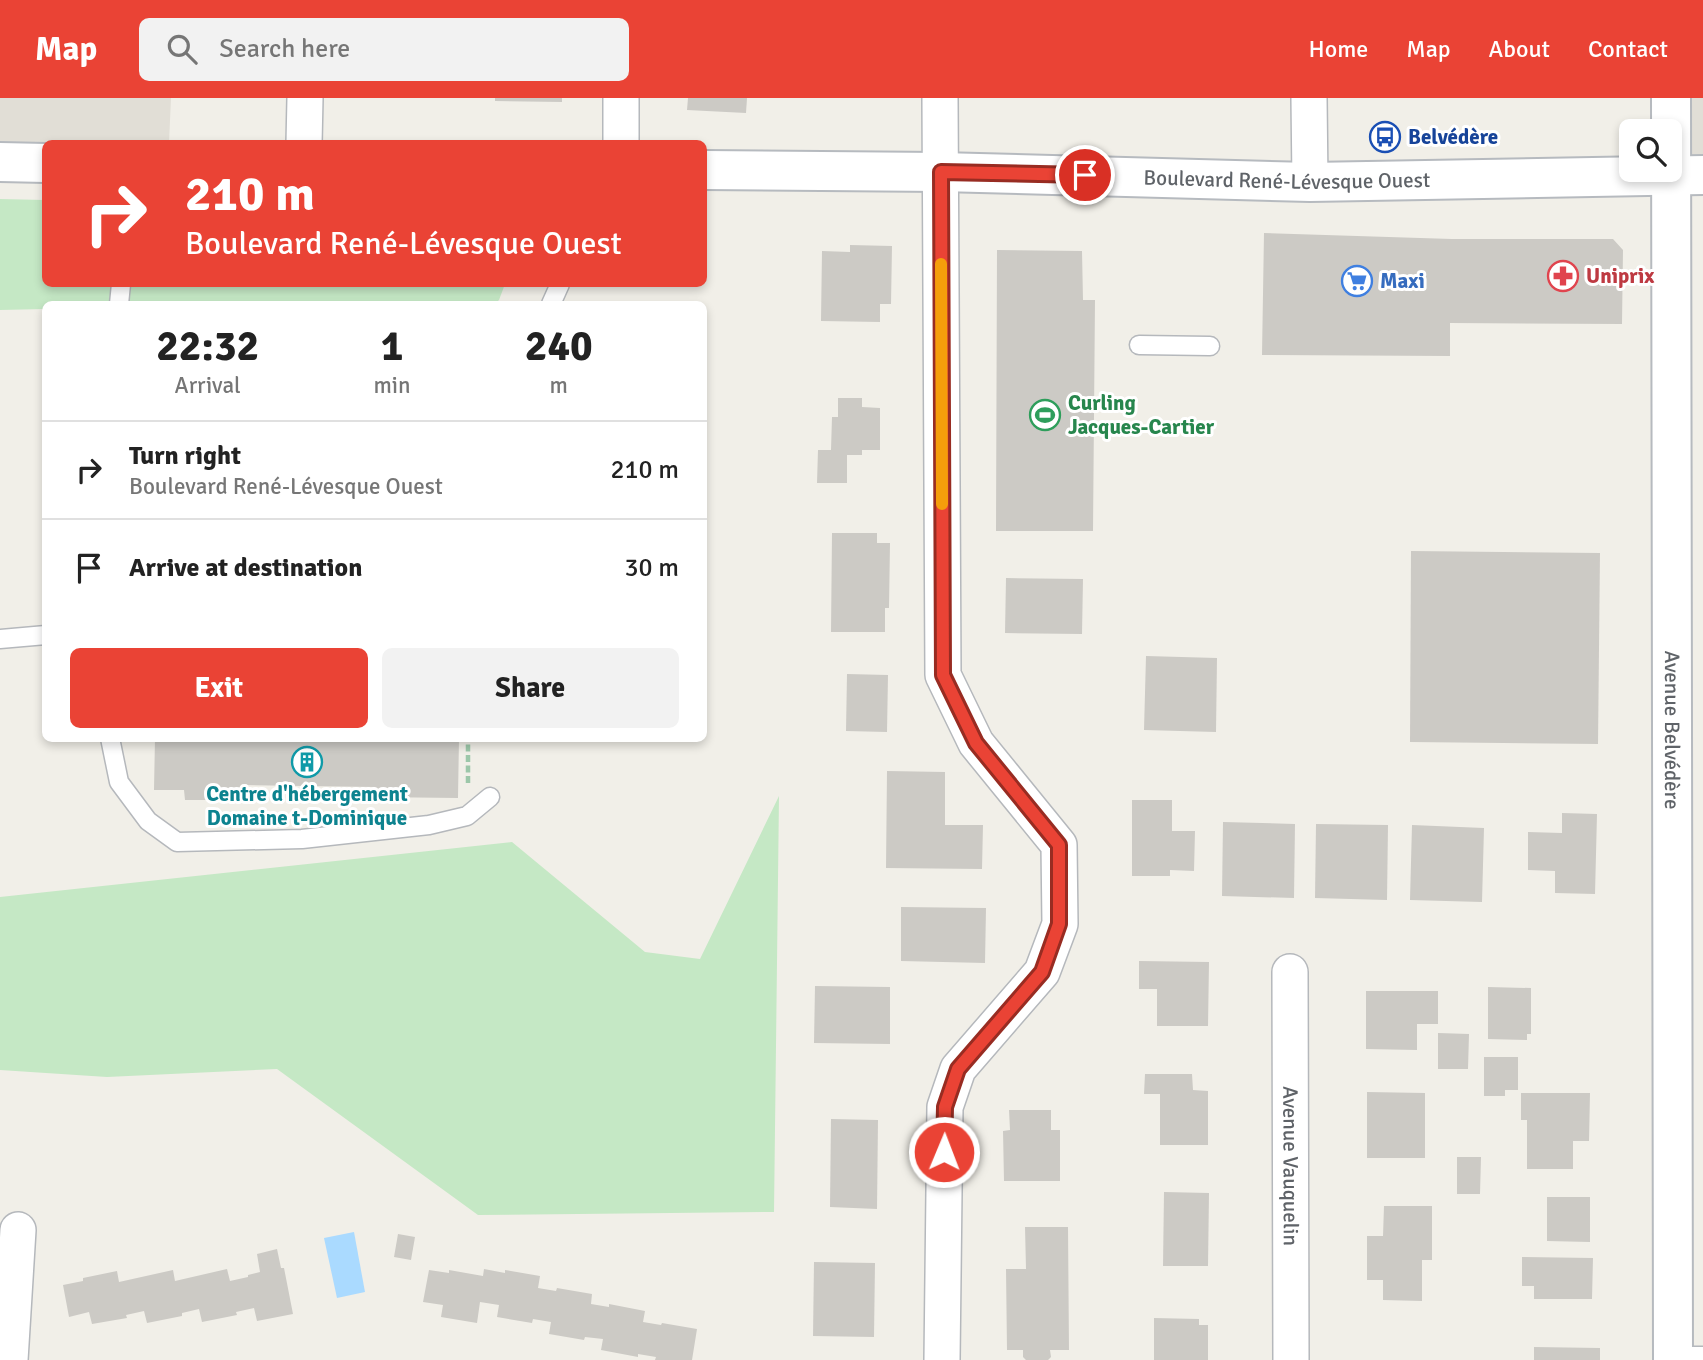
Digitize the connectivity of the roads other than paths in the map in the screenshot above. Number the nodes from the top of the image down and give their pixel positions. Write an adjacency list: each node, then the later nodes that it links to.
1 (305, 98): 6 (street)
2 (621, 98): 7 (street)
3 (940, 98): 11 (street)
4 (1309, 98): 13 (street)
5 (1671, 98): 12 (street, Avenue Belvédère)
6 (304, 140)
7 (621, 140)
8 (0, 162): 9 (street)
9 (42, 163)
10 (707, 170): 11 (street, Boulevard René-Lévesque Ouest)
11 (941, 172): 13 (street, Boulevard René-Lévesque Ouest); 24 (street)
12 (1686, 175): 13 (street, Boulevard René-Lévesque Ouest); 22 (street, Avenue Belvédère)
13 (1310, 182)
14 (1139, 345): 15 (lane)
15 (1210, 346)
16 (42, 635): 17 (lane)
17 (0, 639)
18 (111, 742): 19 (lane)
19 (490, 797)
20 (1290, 972): 25 (street, Avenue Vauquelin)
21 (18, 1230): 23 (street)
22 (1683, 1357)
23 (10, 1360)
24 (942, 1360)
25 (1291, 1360)

